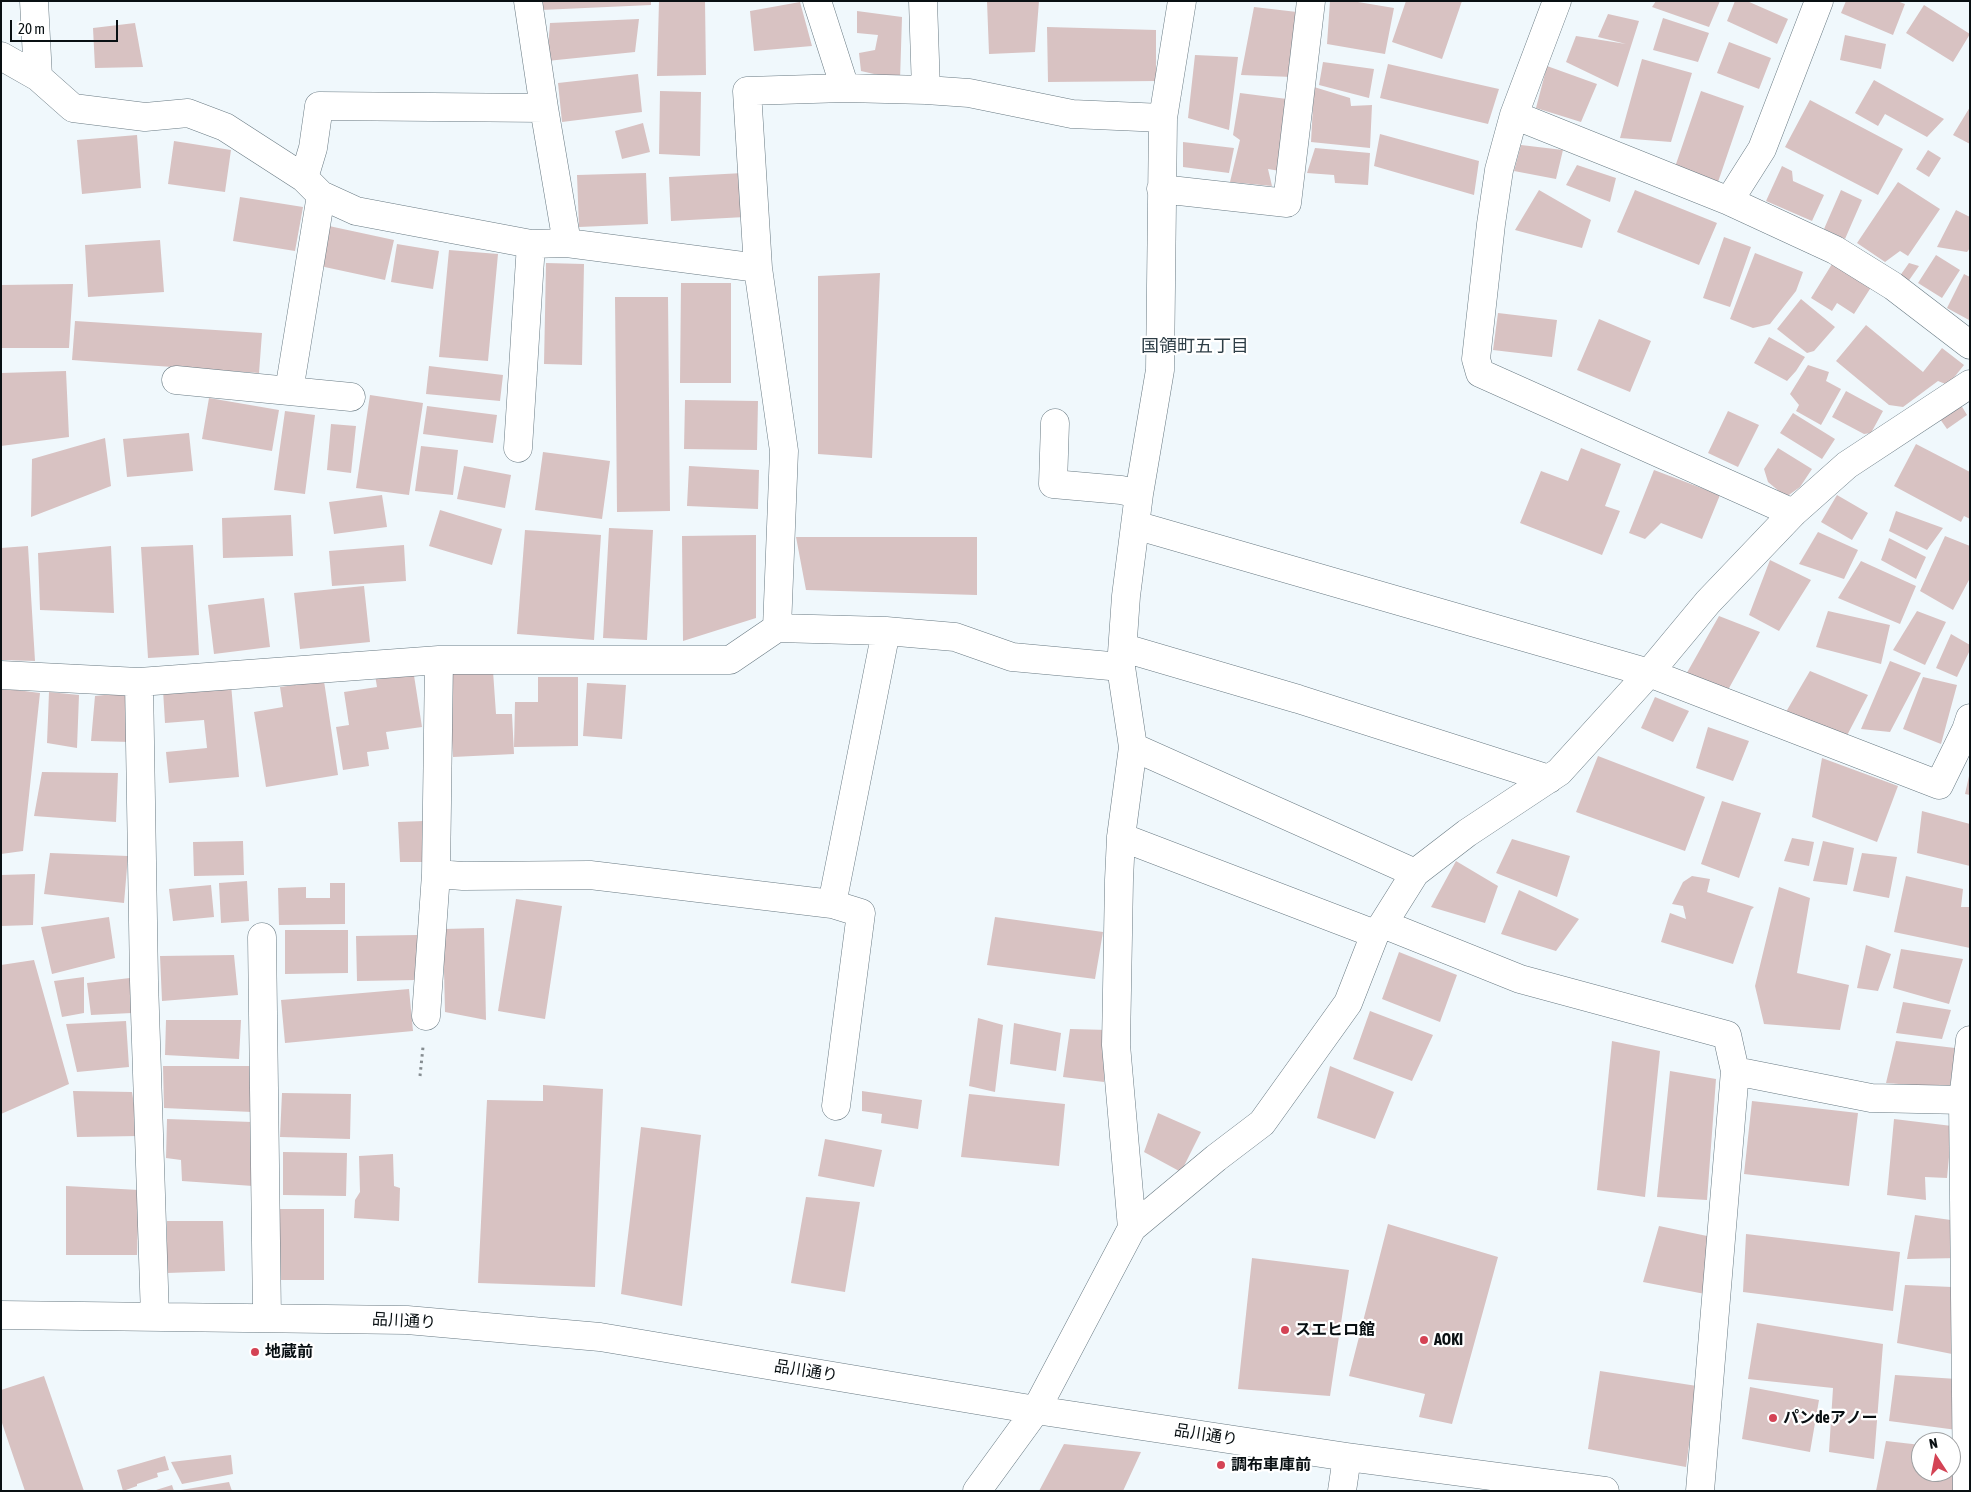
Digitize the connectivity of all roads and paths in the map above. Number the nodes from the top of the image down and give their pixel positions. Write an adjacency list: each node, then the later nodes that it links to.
1 (34, 1): 10 (street)
2 (528, 1): 13 (street)
3 (817, 1): 11 (street)
4 (923, 1): 12 (street)
5 (1182, 1): 15 (street)
6 (1311, 1): 17 (street)
7 (1557, 1): 14 (street)
8 (1820, 1): 18 (street)
9 (1, 56): 10 (street)
10 (38, 77): 16 (street)
11 (845, 88): 12 (street); 21 (street)
12 (926, 90): 15 (street)
13 (544, 108): 16 (street); 19 (street)
14 (1514, 115): 18 (street); 30 (street)
15 (1163, 118): 17 (street)
16 (312, 186): 20 (street); 25 (street)
17 (1161, 189): 29 (street)
18 (1729, 201): 22 (street)
19 (567, 243): 20 (street); 21 (street)
20 (531, 244): 28 (street)
21 (758, 268): 32 (street)
22 (1970, 345)
23 (176, 380): 25 (street)
24 (1970, 384): 30 (street)
25 (289, 391): 26 (street)
26 (351, 397)
27 (1055, 422): 29 (street)
28 (518, 448)
29 (1139, 494): 31 (street)
30 (1793, 513): 36 (street)
31 (1136, 525): 34 (street); 36 (street)
32 (777, 628): 33 (street); 35 (street)
33 (886, 631): 34 (street); 45 (street)
34 (1122, 657): 40 (street); 41 (street)
35 (439, 660): 38 (street); 44 (street)
36 (1649, 673): 39 (street); 41 (street)
37 (1, 675): 38 (street)
38 (139, 682): 55 (street)
39 (1970, 718)
40 (1133, 747): 42 (street); 43 (street)
41 (1549, 779): 43 (street)
42 (1122, 837): 46 (street); 53 (street)
43 (1415, 873): 46 (street)
44 (436, 874): 45 (street); 48 (street)
45 (832, 904): 52 (street)
46 (1379, 929): 50 (street); 53 (street)
47 (262, 937): 56 (street)
48 (426, 1016)
49 (1970, 1040): 51 (street)
50 (1735, 1071): 51 (street); 62 (street)
51 (1963, 1100): 63 (street)
52 (836, 1106)
53 (1132, 1228): 57 (street)
54 (1, 1315): 55 (street, 品川通り)
55 (155, 1316): 56 (street, 品川通り)
56 (267, 1318): 57 (street, 品川通り)
57 (1036, 1410): 58 (street, 品川通り); 59 (street)
58 (1347, 1457): 60 (street); 61 (street, 品川通り)
59 (977, 1491)
60 (1342, 1491)
61 (1605, 1491)
62 (1700, 1491)
63 (1967, 1491)

